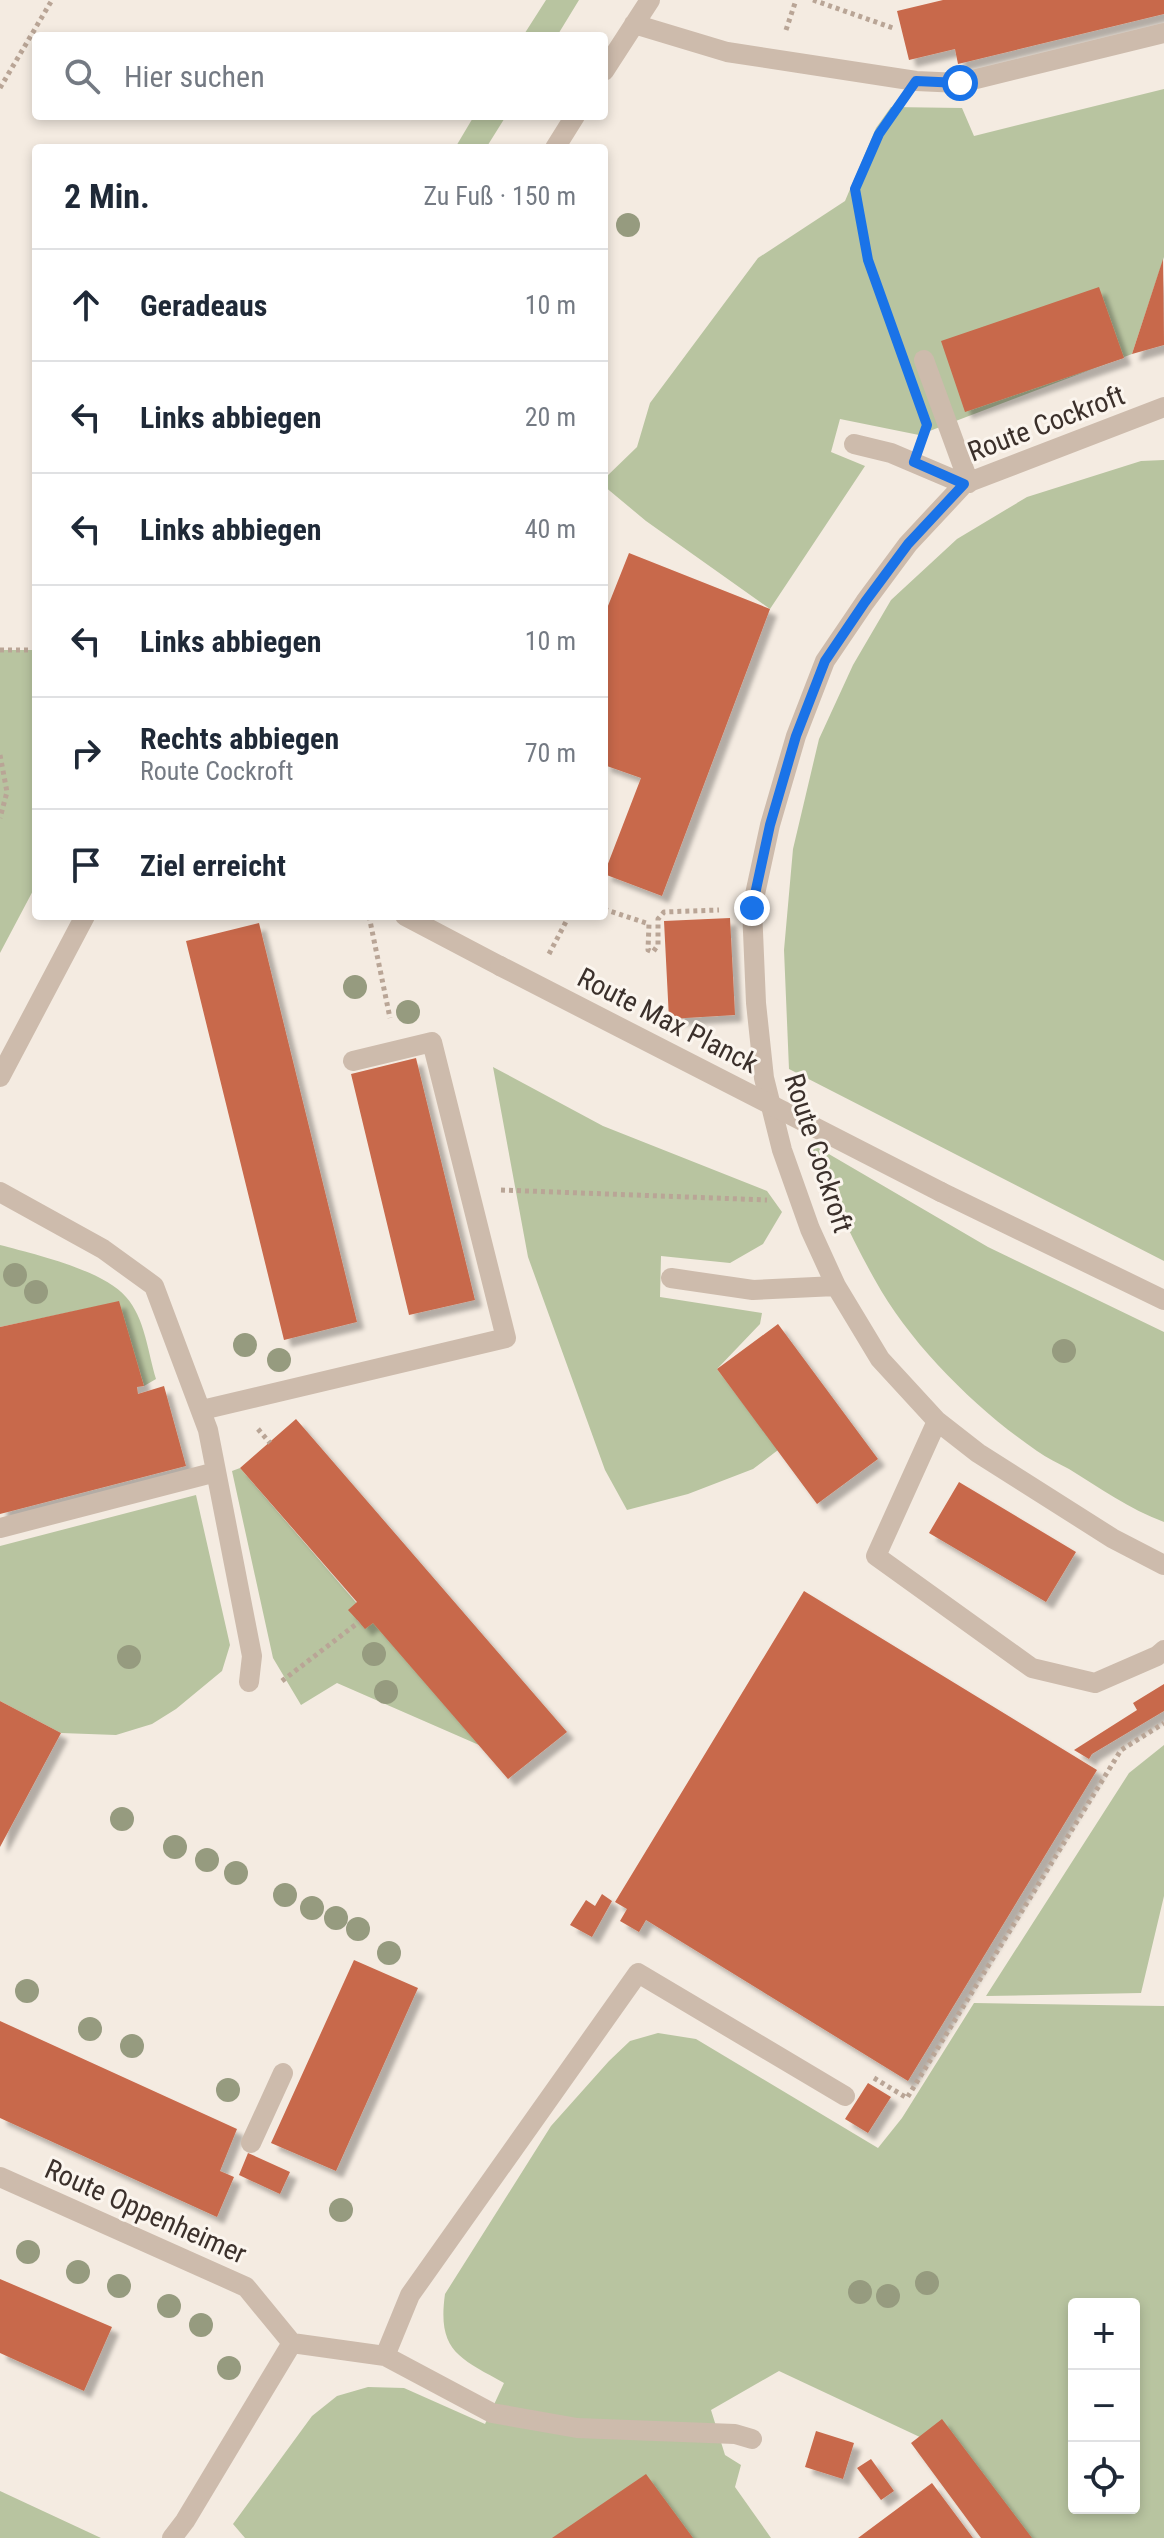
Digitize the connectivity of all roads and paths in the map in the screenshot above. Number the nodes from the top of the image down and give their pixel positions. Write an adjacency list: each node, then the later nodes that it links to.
1 (52, 0): 6 (path)
2 (650, 0): 4 (street)
3 (813, 0): 5 (path)
4 (634, 24): 9 (street); 10 (street)
5 (893, 28)
6 (33, 32)
7 (1164, 33): 10 (street)
8 (32, 34): 11 (path)
9 (608, 65)
10 (916, 81): 14 (path)
11 (0, 88)
12 (572, 120): 13 (street)
13 (558, 144)
14 (898, 343)
15 (924, 360): 18 (street)
16 (1164, 407): 18 (street, Route Cockroft)
17 (854, 444): 18 (street)
18 (967, 483): 23 (street, Route Cockroft)
19 (0, 650): 20 (path)
20 (32, 650)
21 (0, 755): 22 (path)
22 (0, 818)
23 (752, 908): 24 (path); 37 (street, Route Cockroft)
24 (608, 910)
25 (83, 920): 32 (street)
26 (370, 920): 30 (path)
27 (413, 920): 29 (street, Route Max Planck, bridge)
28 (567, 920): 29 (path)
29 (533, 983): 38 (street, Route Max Planck, bridge)
30 (396, 1050): 31 (street); 39 (street)
31 (353, 1061)
32 (0, 1077)
33 (516, 1190): 35 (path)
34 (0, 1192): 39 (street)
35 (758, 1198)
36 (671, 1278): 37 (street)
37 (836, 1286): 40 (street, Route Cockroft)
38 (1164, 1300)
39 (202, 1410): 41 (street)
40 (937, 1421): 43 (street, Route Cockroft); 45 (street)
41 (216, 1472): 42 (street); 46 (street)
42 (0, 1528)
43 (1164, 1565)
44 (359, 1622): 46 (path)
45 (1164, 1650)
46 (249, 1682)
47 (1164, 1723): 50 (path)
48 (283, 2073): 51 (street)
49 (845, 2096): 54 (street)
50 (907, 2098)
51 (251, 2143)
52 (0, 2177): 53 (street, Route Oppenheimer)
53 (292, 2343): 54 (street); 56 (street)
54 (385, 2356): 55 (street)
55 (752, 2439)
56 (172, 2538)

